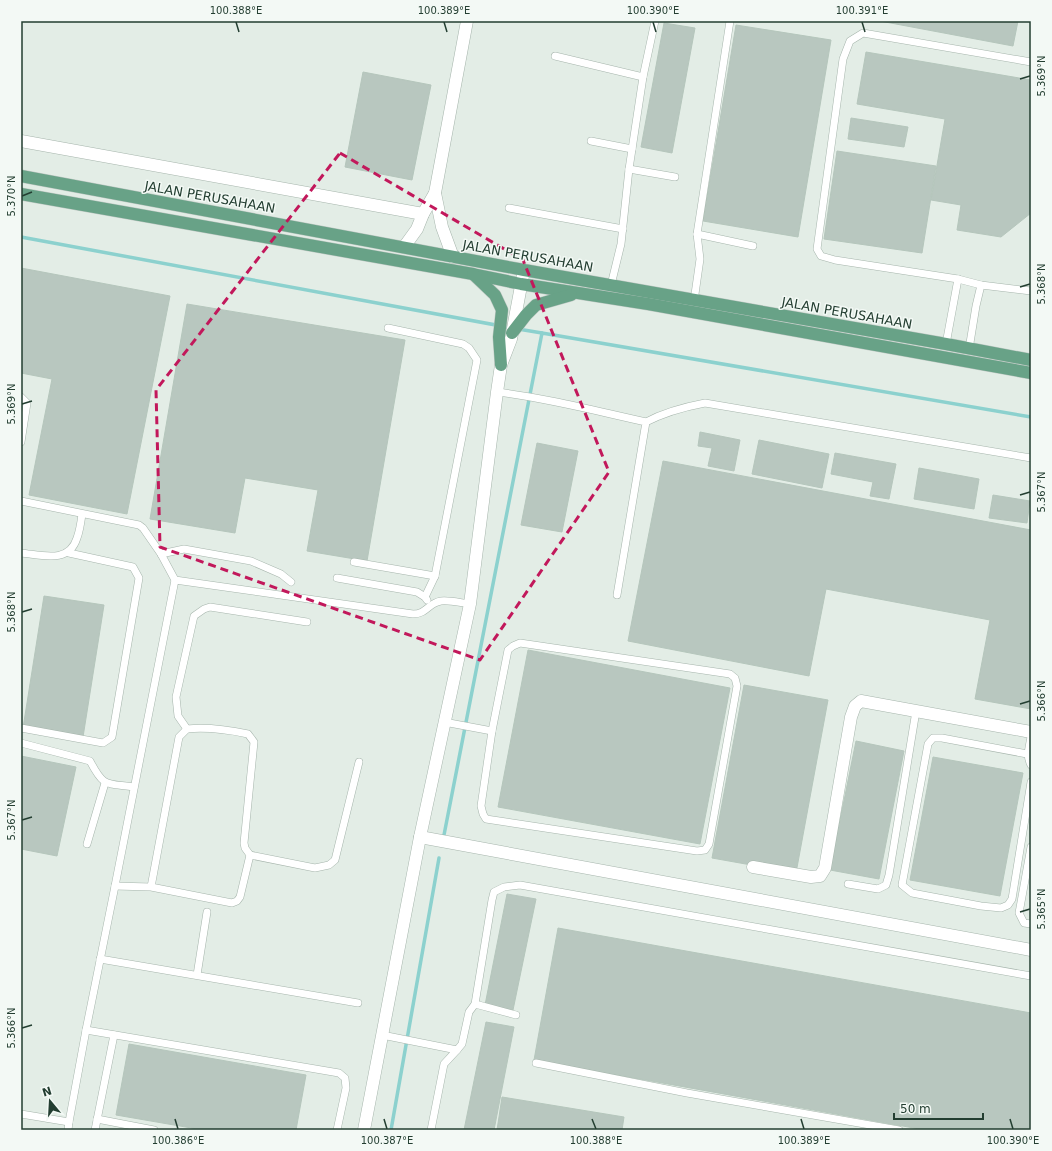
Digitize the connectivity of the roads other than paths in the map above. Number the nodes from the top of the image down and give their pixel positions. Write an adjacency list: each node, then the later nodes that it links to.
1 (467, 21): 13 (street)
2 (655, 21): 6 (lane)
3 (730, 21): 18 (lane)
4 (555, 56): 6 (lane)
5 (1031, 62): 24 (lane)
6 (643, 77): 9 (lane)
7 (21, 141): 16 (street)
8 (591, 141): 9 (lane)
9 (632, 149): 10 (lane)
10 (629, 169): 12 (lane); 17 (lane)
11 (21, 176): 20 (main road, JALAN PERUSAHAAN)
12 (675, 177)
13 (435, 193): 16 (street); 21 (street)
14 (21, 194): 23 (main road, JALAN PERUSAHAAN)
15 (509, 208): 17 (lane)
16 (423, 214): 20 (street)
17 (623, 229): 26 (lane)
18 (697, 234): 19 (lane); 30 (lane)
19 (753, 246)
20 (404, 247): 21 (main road, JALAN PERUSAHAAN)
21 (453, 257): 22 (main road, JALAN PERUSAHAAN)
22 (524, 270): 25 (street); 26 (main road, JALAN PERUSAHAAN)
23 (473, 274): 25 (main road, JALAN PERUSAHAAN); 33 (main road)
24 (958, 279): 27 (lane); 34 (lane)
25 (521, 284): 29 (main road, JALAN PERUSAHAAN); 31 (street)
26 (611, 285): 30 (main road, JALAN PERUSAHAAN)
27 (981, 285): 28 (lane); 35 (lane)
28 (1031, 291)
29 (578, 294): 31 (main road); 38 (main road, JALAN PERUSAHAAN)
30 (694, 301): 34 (main road, JALAN PERUSAHAAN)
31 (521, 313): 33 (main road)
32 (388, 328): 50 (lane)
33 (507, 336): 37 (main road)
34 (946, 344): 35 (main road, JALAN PERUSAHAAN)
35 (969, 349): 36 (main road, JALAN PERUSAHAAN)
36 (1031, 360)
37 (501, 365): 39 (street)
38 (1031, 373)
39 (497, 392): 41 (lane); 56 (street)
40 (21, 397): 42 (lane)
41 (646, 422): 43 (lane); 54 (lane)
42 (21, 442)
43 (1031, 458)
44 (21, 501): 45 (lane)
45 (82, 514): 46 (lane); 48 (lane)
46 (69, 552): 47 (lane); 61 (lane)
47 (21, 553)
48 (161, 554): 52 (lane); 53 (lane)
49 (354, 562): 50 (lane)
50 (435, 576): 55 (lane)
51 (337, 578): 55 (lane)
52 (175, 580): 57 (lane); 72 (lane)
53 (291, 582)
54 (618, 595)
55 (426, 597): 57 (lane)
56 (470, 604): 57 (lane); 60 (street)
57 (430, 606)
58 (307, 622): 62 (lane)
59 (916, 711): 64 (street); 77 (street); 78 (lane)
60 (450, 723): 63 (lane); 73 (street)
61 (21, 728)
62 (186, 729): 76 (lane); 80 (lane)
63 (492, 732): 63 (lane)
64 (1031, 732)
65 (1031, 737): 67 (lane)
66 (21, 743): 71 (lane)
67 (1027, 754): 69 (lane); 70 (lane)
68 (359, 762): 76 (lane)
69 (1031, 766)
70 (1031, 782)
71 (105, 783): 72 (lane); 74 (lane)
72 (134, 787): 79 (lane)
73 (420, 837): 83 (street); 92 (street)
74 (87, 844)
75 (1031, 847): 82 (lane)
76 (250, 855): 80 (lane)
77 (753, 867)
78 (848, 884)
79 (115, 886): 80 (lane); 84 (lane)
80 (151, 887)
81 (207, 912): 85 (lane)
82 (1031, 924)
83 (1031, 950)
84 (100, 959): 85 (lane); 90 (lane)
85 (197, 975): 87 (lane)
86 (1031, 976): 88 (lane)
87 (358, 1003)
88 (475, 1004): 89 (lane); 93 (lane)
89 (516, 1015)
90 (86, 1030): 91 (lane); 97 (lane)
91 (114, 1035): 96 (lane); 101 (lane)
92 (382, 1035): 93 (lane); 102 (street)
93 (457, 1050): 103 (lane)
94 (536, 1063): 104 (lane)
95 (21, 1114): 97 (lane)
96 (98, 1119): 99 (lane); 100 (lane)
97 (69, 1122): 98 (lane)
98 (68, 1130)
99 (95, 1130)
100 (154, 1130)
101 (337, 1130)
102 (364, 1130)
103 (431, 1130)
104 (899, 1130)

